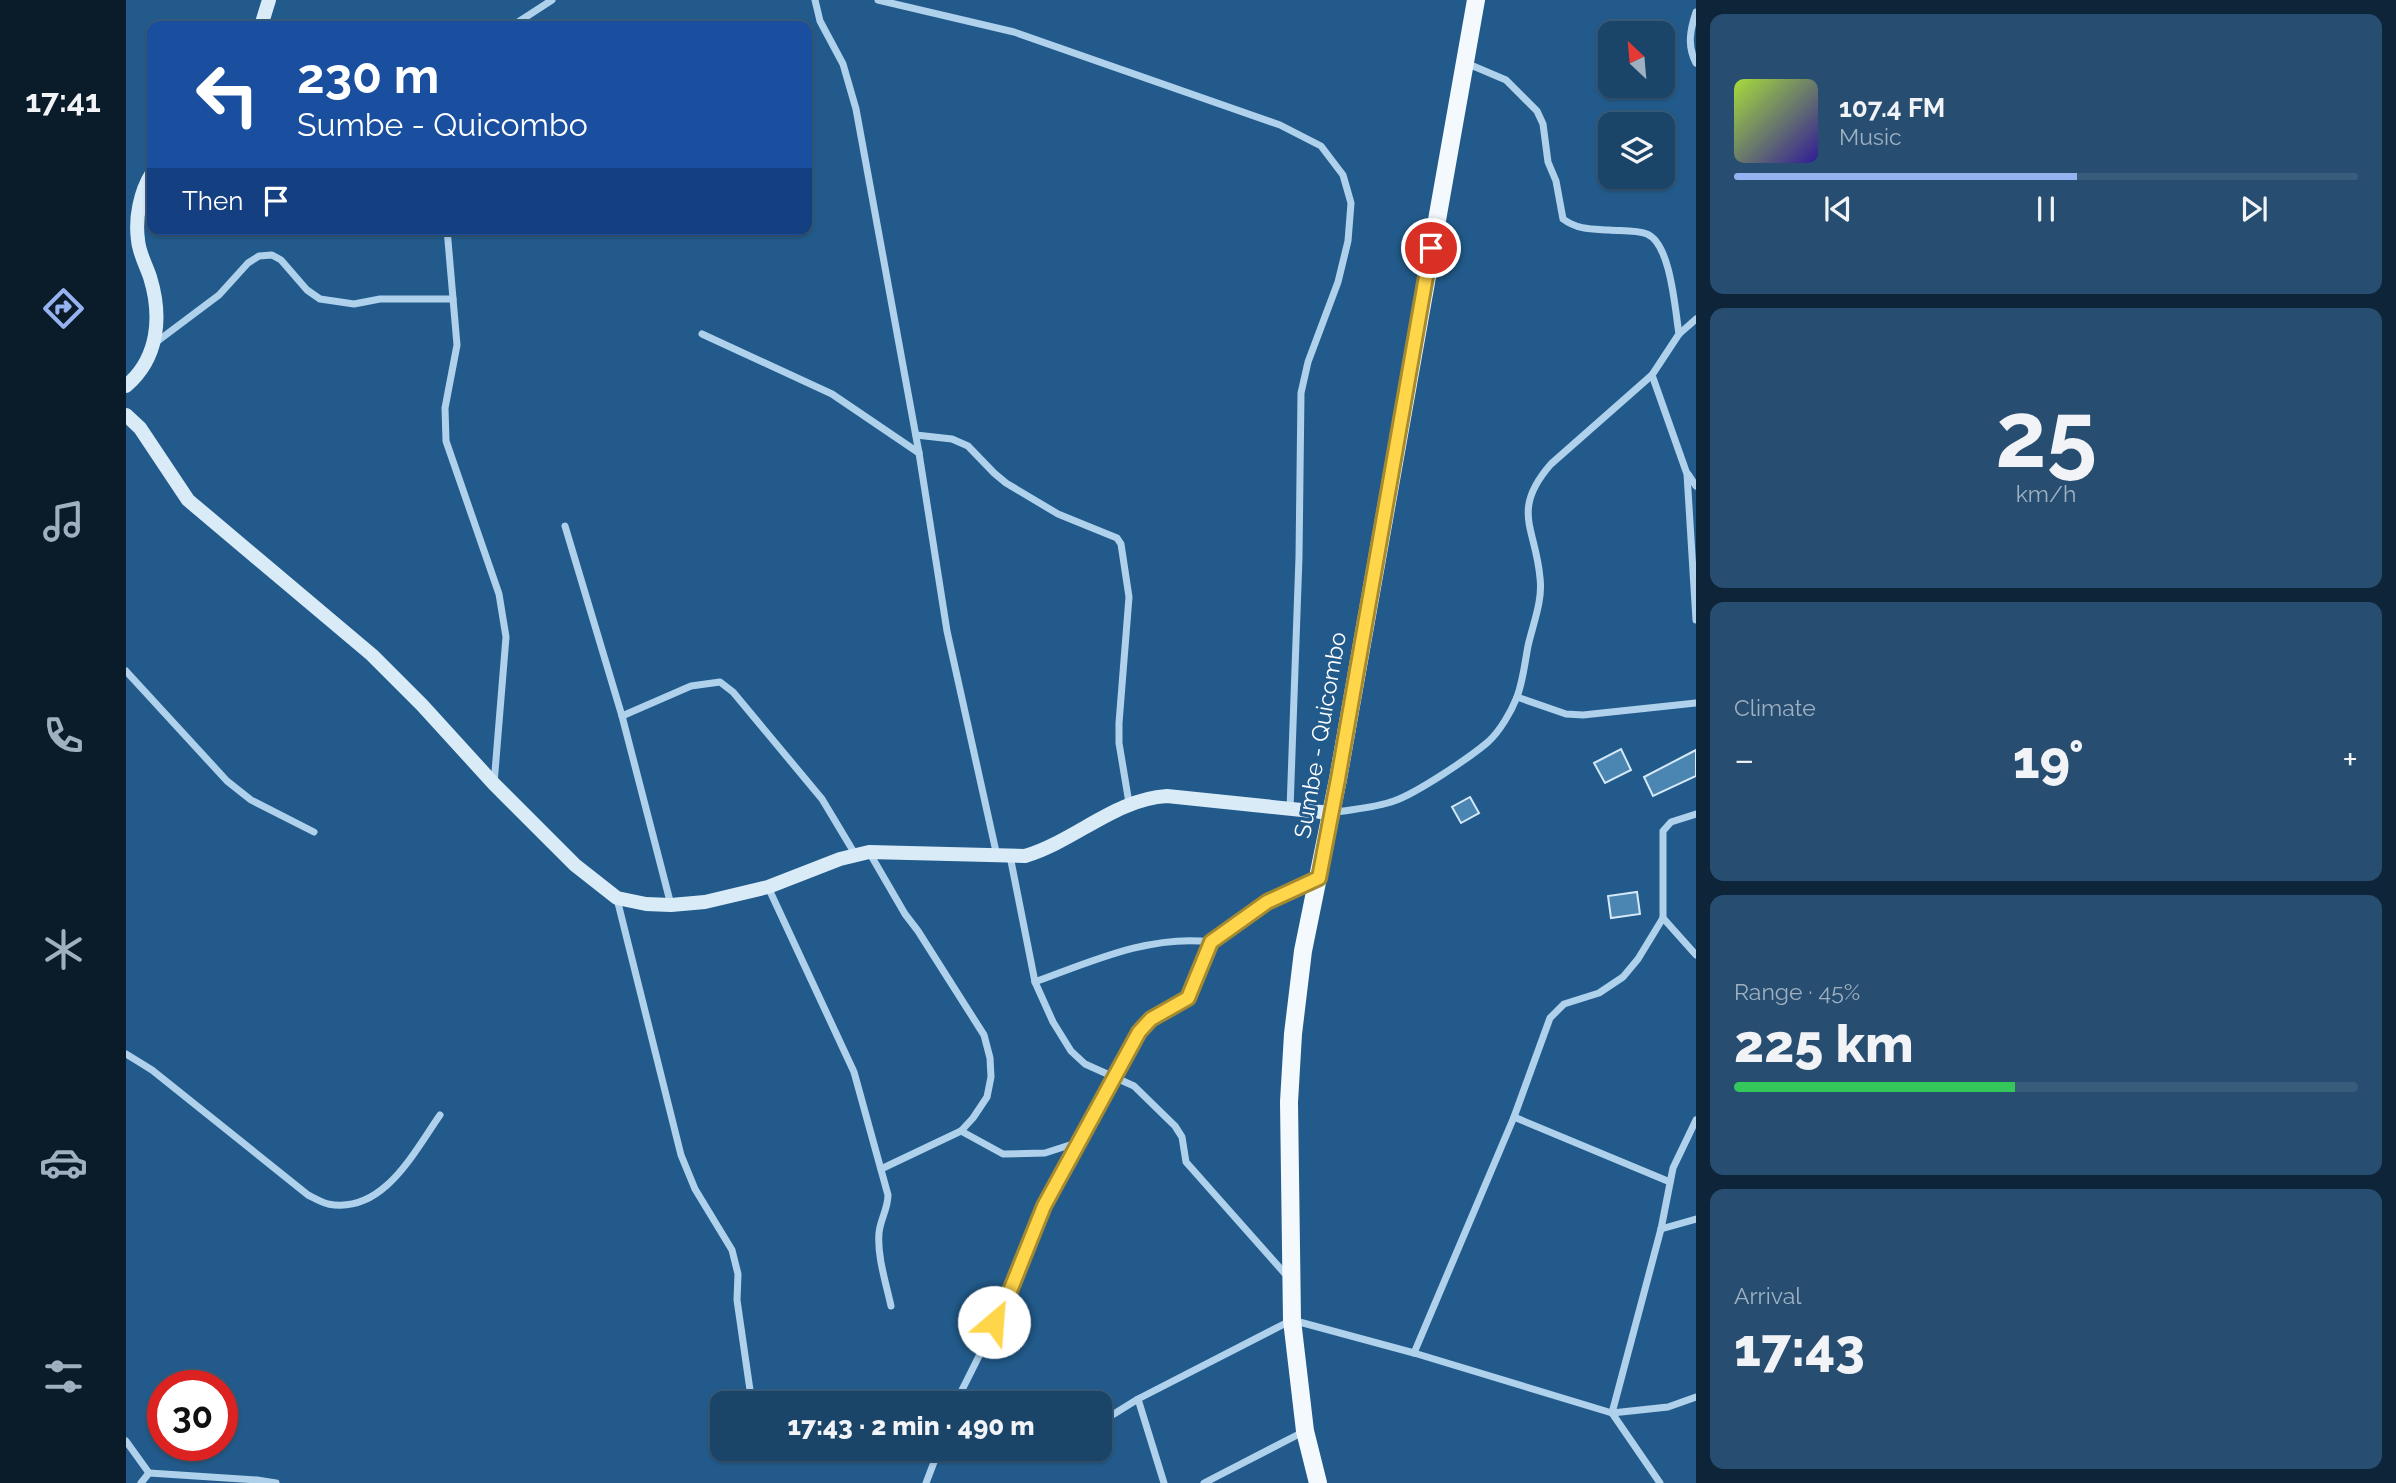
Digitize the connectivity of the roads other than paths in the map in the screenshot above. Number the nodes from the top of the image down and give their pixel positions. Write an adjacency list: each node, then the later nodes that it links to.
1 (269, 0): 7 (street)
2 (552, 0): 8 (street)
3 (815, 0): 21 (street)
4 (878, 0): 33 (street)
5 (1476, 0): 9 (main road, Sumbe - Quicombo)
6 (1696, 12): 10 (street)
7 (263, 21)
8 (520, 21)
9 (1463, 62): 16 (street); 34 (main road, Sumbe - Quicombo)
10 (1696, 64)
11 (147, 181): 17 (street)
12 (448, 235): 13 (street)
13 (453, 299): 17 (street); 31 (street)
14 (1696, 319): 16 (street)
15 (702, 334): 22 (street)
16 (1679, 334): 18 (street)
17 (154, 344): 19 (street)
18 (1652, 375): 23 (street); 28 (street)
19 (126, 386)
20 (126, 415): 31 (street)
21 (916, 435): 22 (street); 32 (street)
22 (919, 453): 38 (street)
23 (1687, 474): 24 (street); 26 (street)
24 (1696, 486)
25 (565, 526): 30 (street)
26 (1696, 620)
27 (126, 670): 36 (street)
28 (1517, 697): 29 (street); 34 (street)
29 (1696, 703)
30 (622, 716): 37 (street); 42 (street)
31 (494, 784): 41 (street)
32 (1129, 803): 33 (street); 38 (street)
33 (1290, 809): 34 (street)
34 (1331, 813): 39 (main road, Sumbe - Quicombo)
35 (1696, 814): 43 (street)
36 (314, 832)
37 (862, 853): 38 (street); 40 (street); 52 (street)
38 (1004, 856): 46 (street)
39 (1319, 878): 44 (street); 58 (main road, Sumbe - Quicombo)
40 (768, 887): 42 (street); 54 (street)
41 (617, 898): 42 (street); 62 (street)
42 (671, 905)
43 (1663, 918): 45 (street); 50 (street)
44 (1211, 942): 46 (street); 48 (street)
45 (1696, 955)
46 (1035, 982): 48 (street)
47 (126, 1054): 49 (street)
48 (1115, 1076): 53 (street); 58 (street)
49 (440, 1115)
50 (1514, 1117): 55 (street); 61 (street)
51 (1696, 1120): 55 (street)
52 (961, 1131): 53 (street); 54 (street)
53 (1079, 1142): 63 (street)
54 (881, 1169): 59 (street)
55 (1670, 1182): 57 (street)
56 (1696, 1219): 57 (street)
57 (1661, 1229): 66 (street)
58 (1289, 1278): 60 (main road, Sumbe - Quicombo)
59 (891, 1306)
60 (1292, 1320): 61 (street); 65 (street); 68 (main road, Sumbe - Quicombo)
61 (1414, 1353): 66 (street)
62 (750, 1391)
63 (962, 1391)
64 (1696, 1397): 66 (street)
65 (1138, 1399): 67 (street); 76 (street)
66 (1612, 1413): 72 (street)
67 (1112, 1415)
68 (1305, 1431): 77 (street); 78 (main road, Sumbe - Quicombo)
69 (126, 1441): 71 (street)
70 (934, 1461): 75 (street)
71 (149, 1473): 73 (street); 74 (street)
72 (1658, 1479): 79 (street)
73 (141, 1483)
74 (276, 1483)
75 (926, 1483)
76 (1164, 1483)
77 (1204, 1483)
78 (1318, 1483)
79 (1651, 1483)

